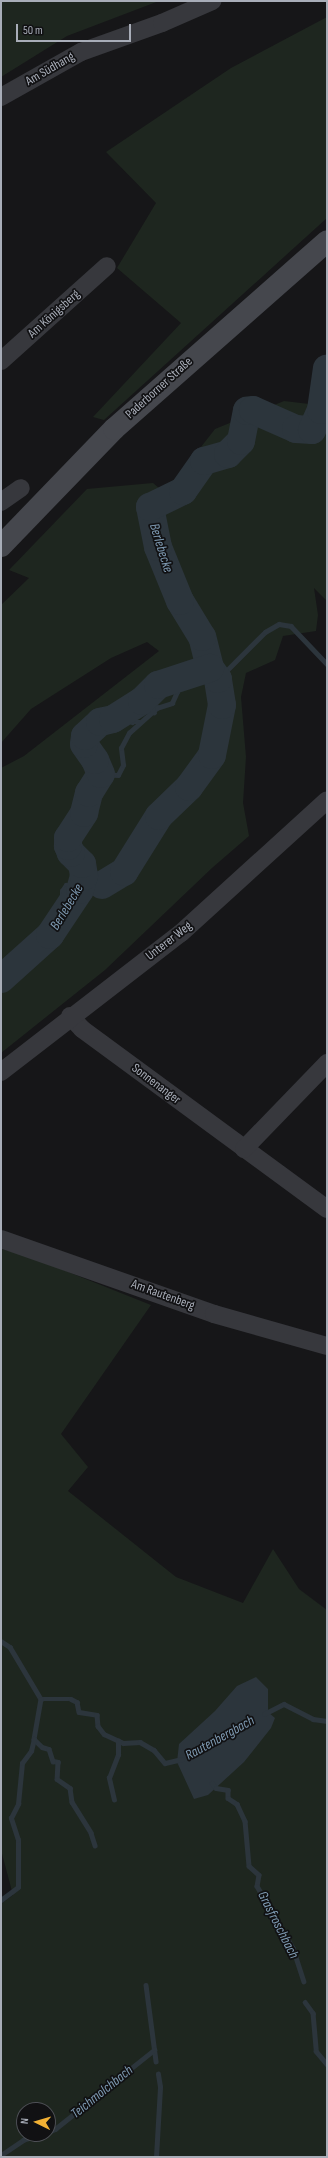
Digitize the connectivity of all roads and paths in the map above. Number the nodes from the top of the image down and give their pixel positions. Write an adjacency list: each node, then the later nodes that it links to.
1 (212, 1): 2 (street, Am Südhang)
2 (1, 97)
3 (327, 241): 8 (main road, Paderborner Straße)
4 (107, 266): 5 (street, Am Königsberg)
5 (1, 361)
6 (22, 488): 7 (street)
7 (1, 502)
8 (1, 546)
9 (327, 800): 10 (street, Unterer Weg)
10 (70, 1016): 12 (street, Unterer Weg); 13 (street, Sonnenanger)
11 (327, 1063): 13 (street)
12 (1, 1072)
13 (244, 1149): 14 (street, Sonnenanger)
14 (327, 1209)
15 (1, 1239): 16 (street, Am Rautenberg)
16 (327, 1346)

